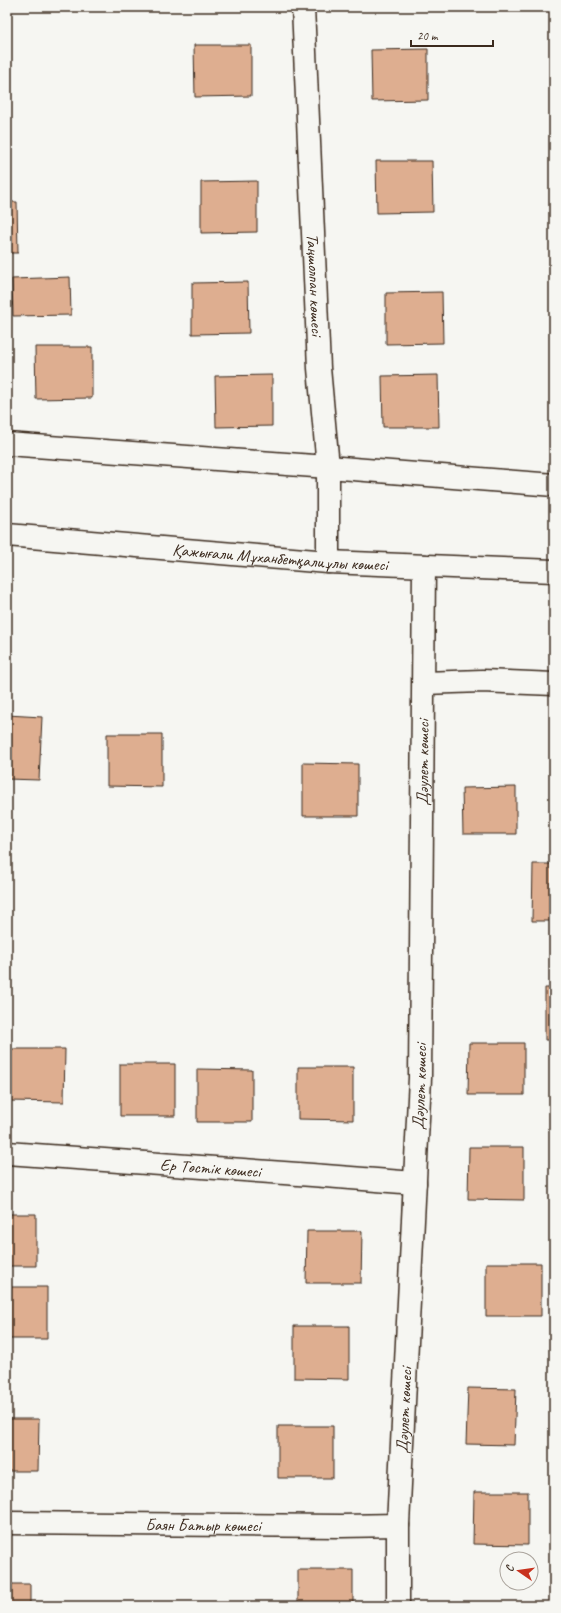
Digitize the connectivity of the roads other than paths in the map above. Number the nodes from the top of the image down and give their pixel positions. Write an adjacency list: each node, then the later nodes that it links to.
1 (303, 7): 3 (street, Таңшолпан көшесі)
2 (7, 444): 3 (street)
3 (328, 467): 4 (street); 6 (street, Таңшолпан көшесі)
4 (554, 485)
5 (7, 535): 6 (street, Қажығали Мұханбетқалиұлы көшесі)
6 (328, 562): 7 (street, Қажығали Мұханбетқалиұлы көшесі)
7 (424, 566): 8 (street, Қажығали Мұханбетқалиұлы көшесі); 9 (street, Дәулет көшесі)
8 (554, 571)
9 (424, 683): 10 (street); 12 (street, Дәулет көшесі)
10 (554, 684)
11 (7, 1153): 12 (street, Ер Төстік көшесі)
12 (415, 1183): 14 (street, Дәулет көшесі)
13 (7, 1523): 14 (street, Баян Батыр көшесі)
14 (398, 1525): 15 (street, Дәулет көшесі)
15 (398, 1606)

